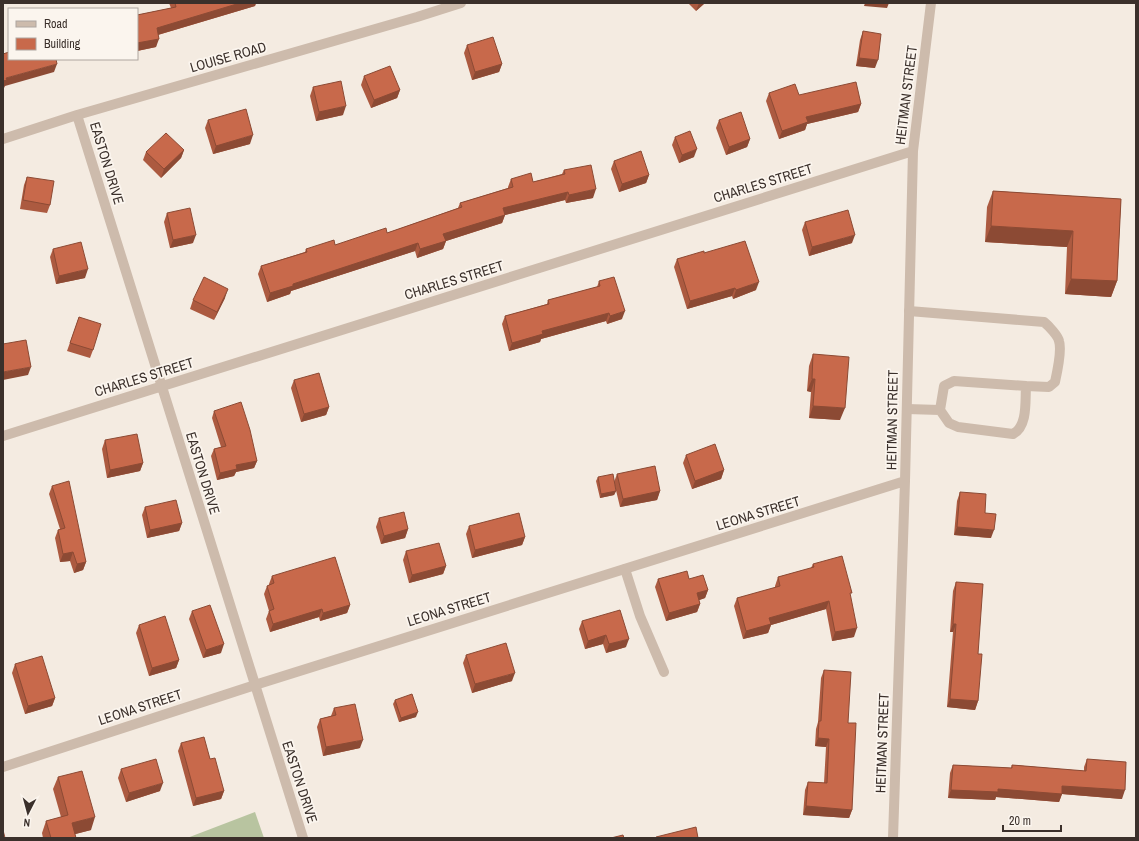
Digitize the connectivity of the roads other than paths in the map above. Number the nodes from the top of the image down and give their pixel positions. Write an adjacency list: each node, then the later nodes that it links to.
1 (461, 3): 3 (street, LOUISE ROAD)
2 (931, 3): 5 (street, HEITMAN STREET)
3 (77, 115): 4 (street, LOUISE ROAD); 7 (street, EASTON DRIVE)
4 (3, 139)
5 (913, 151): 6 (street, HEITMAN STREET); 7 (street, CHARLES STREET)
6 (909, 311): 8 (street); 9 (street, HEITMAN STREET)
7 (161, 386): 11 (street, CHARLES STREET); 15 (street, EASTON DRIVE)
8 (1026, 386): 10 (street); 10 (street)
9 (906, 409): 10 (street); 12 (street, HEITMAN STREET)
10 (940, 410)
11 (3, 436)
12 (905, 481): 13 (street, LEONA STREET); 18 (street, HEITMAN STREET)
13 (625, 569): 14 (street); 15 (street, LEONA STREET)
14 (664, 672)
15 (255, 685): 16 (street, LEONA STREET); 17 (street, EASTON DRIVE)
16 (3, 767)
17 (303, 838)
18 (892, 838)

